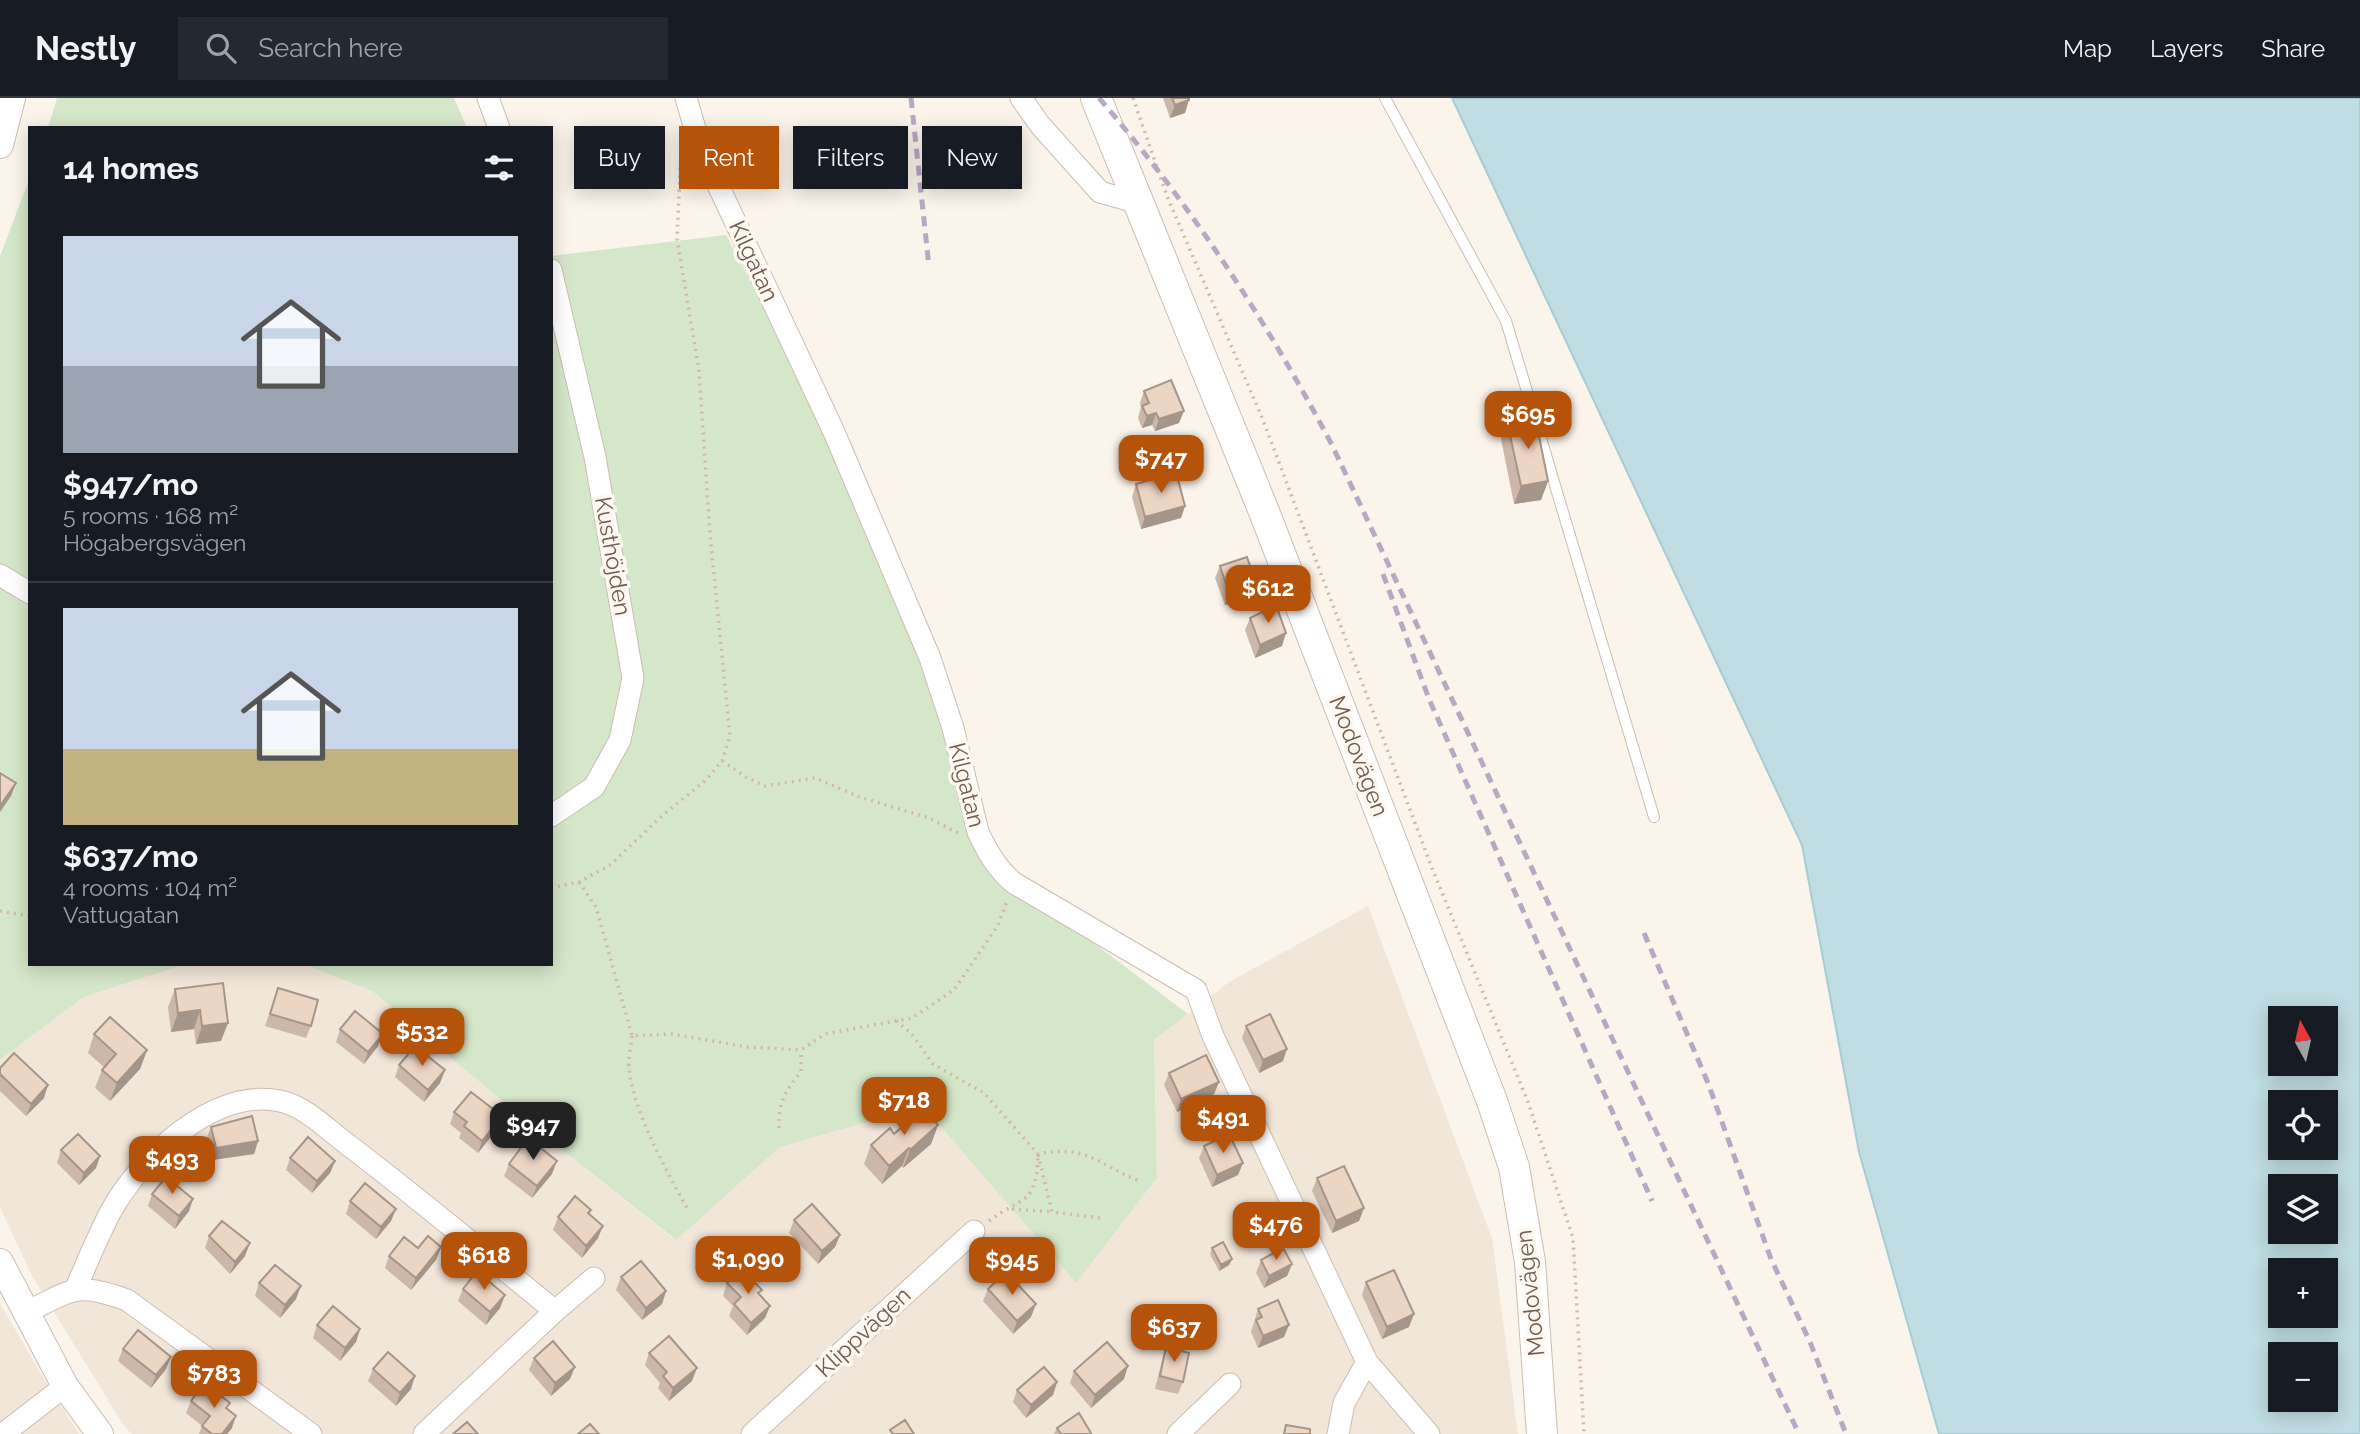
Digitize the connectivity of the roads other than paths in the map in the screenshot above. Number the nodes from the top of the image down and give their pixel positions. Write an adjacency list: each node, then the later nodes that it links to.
1 (12, 98): 8 (street)
2 (488, 98): 7 (street)
3 (686, 98): 21 (street, Kilgatan)
4 (1021, 98): 9 (street)
5 (1096, 98): 9 (main road, Modovägen)
6 (1385, 98): 14 (lane)
7 (498, 126)
8 (0, 145)
9 (1142, 204): 32 (main road, Modovägen)
10 (553, 275): 13 (street, Kusthöjden)
11 (0, 575): 12 (street)
12 (28, 592)
13 (553, 815)
14 (1654, 817)
15 (974, 1231): 29 (street, Klippvägen)
16 (0, 1262): 20 (street)
17 (594, 1278): 19 (street)
18 (76, 1288): 19 (street); 20 (street); 27 (street)
19 (555, 1311): 28 (street)
20 (25, 1313): 23 (street)
21 (1367, 1362): 30 (street); 31 (street, Kilgatan)
22 (1230, 1384): 24 (street)
23 (65, 1386): 25 (street); 26 (street)
24 (1193, 1429)
25 (3, 1434)
26 (100, 1434)
27 (311, 1434)
28 (424, 1434)
29 (752, 1434)
30 (1339, 1434)
31 (1429, 1434)
32 (1542, 1434)

